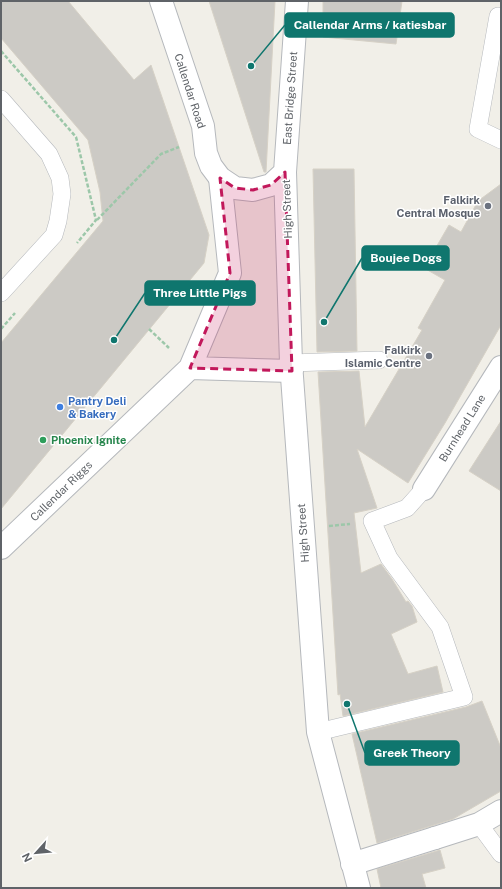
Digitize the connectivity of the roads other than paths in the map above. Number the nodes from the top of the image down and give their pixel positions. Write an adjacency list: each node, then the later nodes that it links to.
1 (160, 1): 6 (street, Callendar Road)
2 (297, 1): 7 (street, East Bridge Street)
3 (498, 16): 5 (lane)
4 (1, 99): 8 (lane)
5 (501, 140)
6 (215, 172): 7 (street); 11 (street, Callendar Riggs)
7 (286, 172): 10 (street, High Street)
8 (1, 292)
9 (379, 360): 10 (lane)
10 (291, 367): 11 (street); 15 (street, High Street)
11 (190, 368): 14 (street, Callendar Riggs)
12 (501, 368): 13 (street, Burnhead Lane)
13 (424, 490): 15 (lane)
14 (1, 548)
15 (318, 732): 19 (street, High Street)
16 (501, 811): 17 (street)
17 (479, 824): 18 (lane); 19 (street)
18 (501, 854)
19 (352, 864): 20 (street, High Street)
20 (359, 888)

